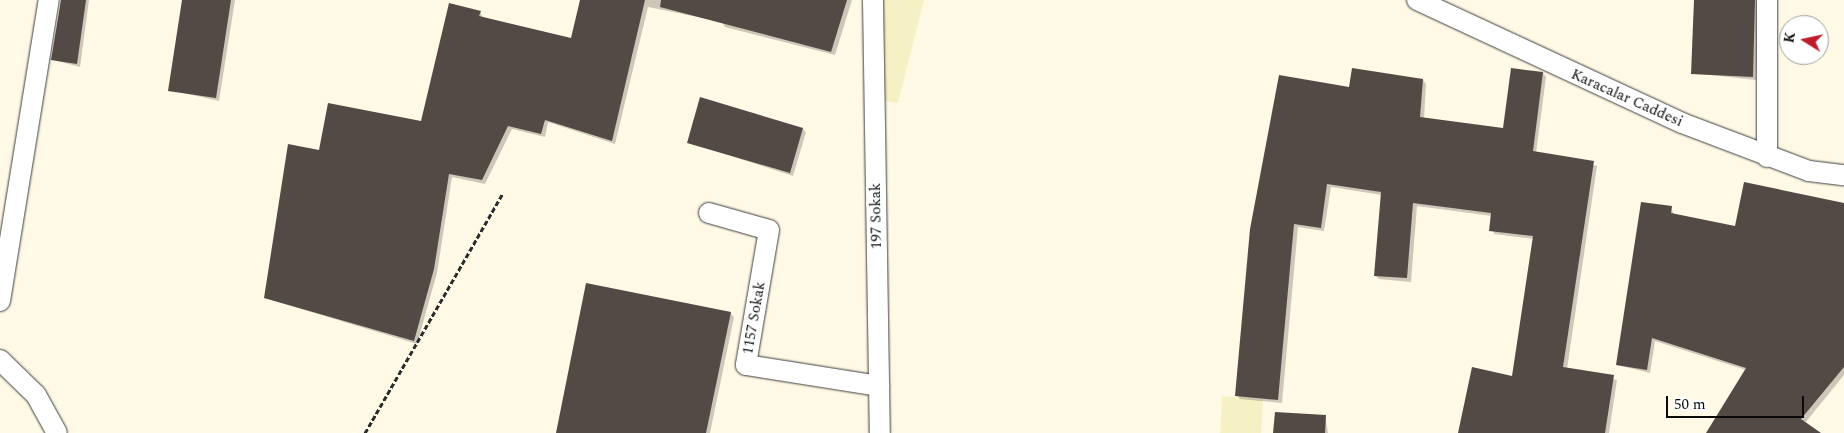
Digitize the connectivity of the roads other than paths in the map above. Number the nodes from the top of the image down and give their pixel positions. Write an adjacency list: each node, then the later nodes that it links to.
1 (49, 0): 8 (street)
2 (873, 0): 10 (street, 197 Sokak)
3 (1416, 0): 5 (street, Karacalar Caddesi)
4 (1767, 0): 5 (street)
5 (1767, 157): 6 (street, Karacalar Caddesi)
6 (1844, 175)
7 (709, 213): 10 (street, 1157 Sokak)
8 (0, 301)
9 (0, 360): 11 (street)
10 (879, 386): 12 (street, 197 Sokak)
11 (57, 433)
12 (880, 433)

